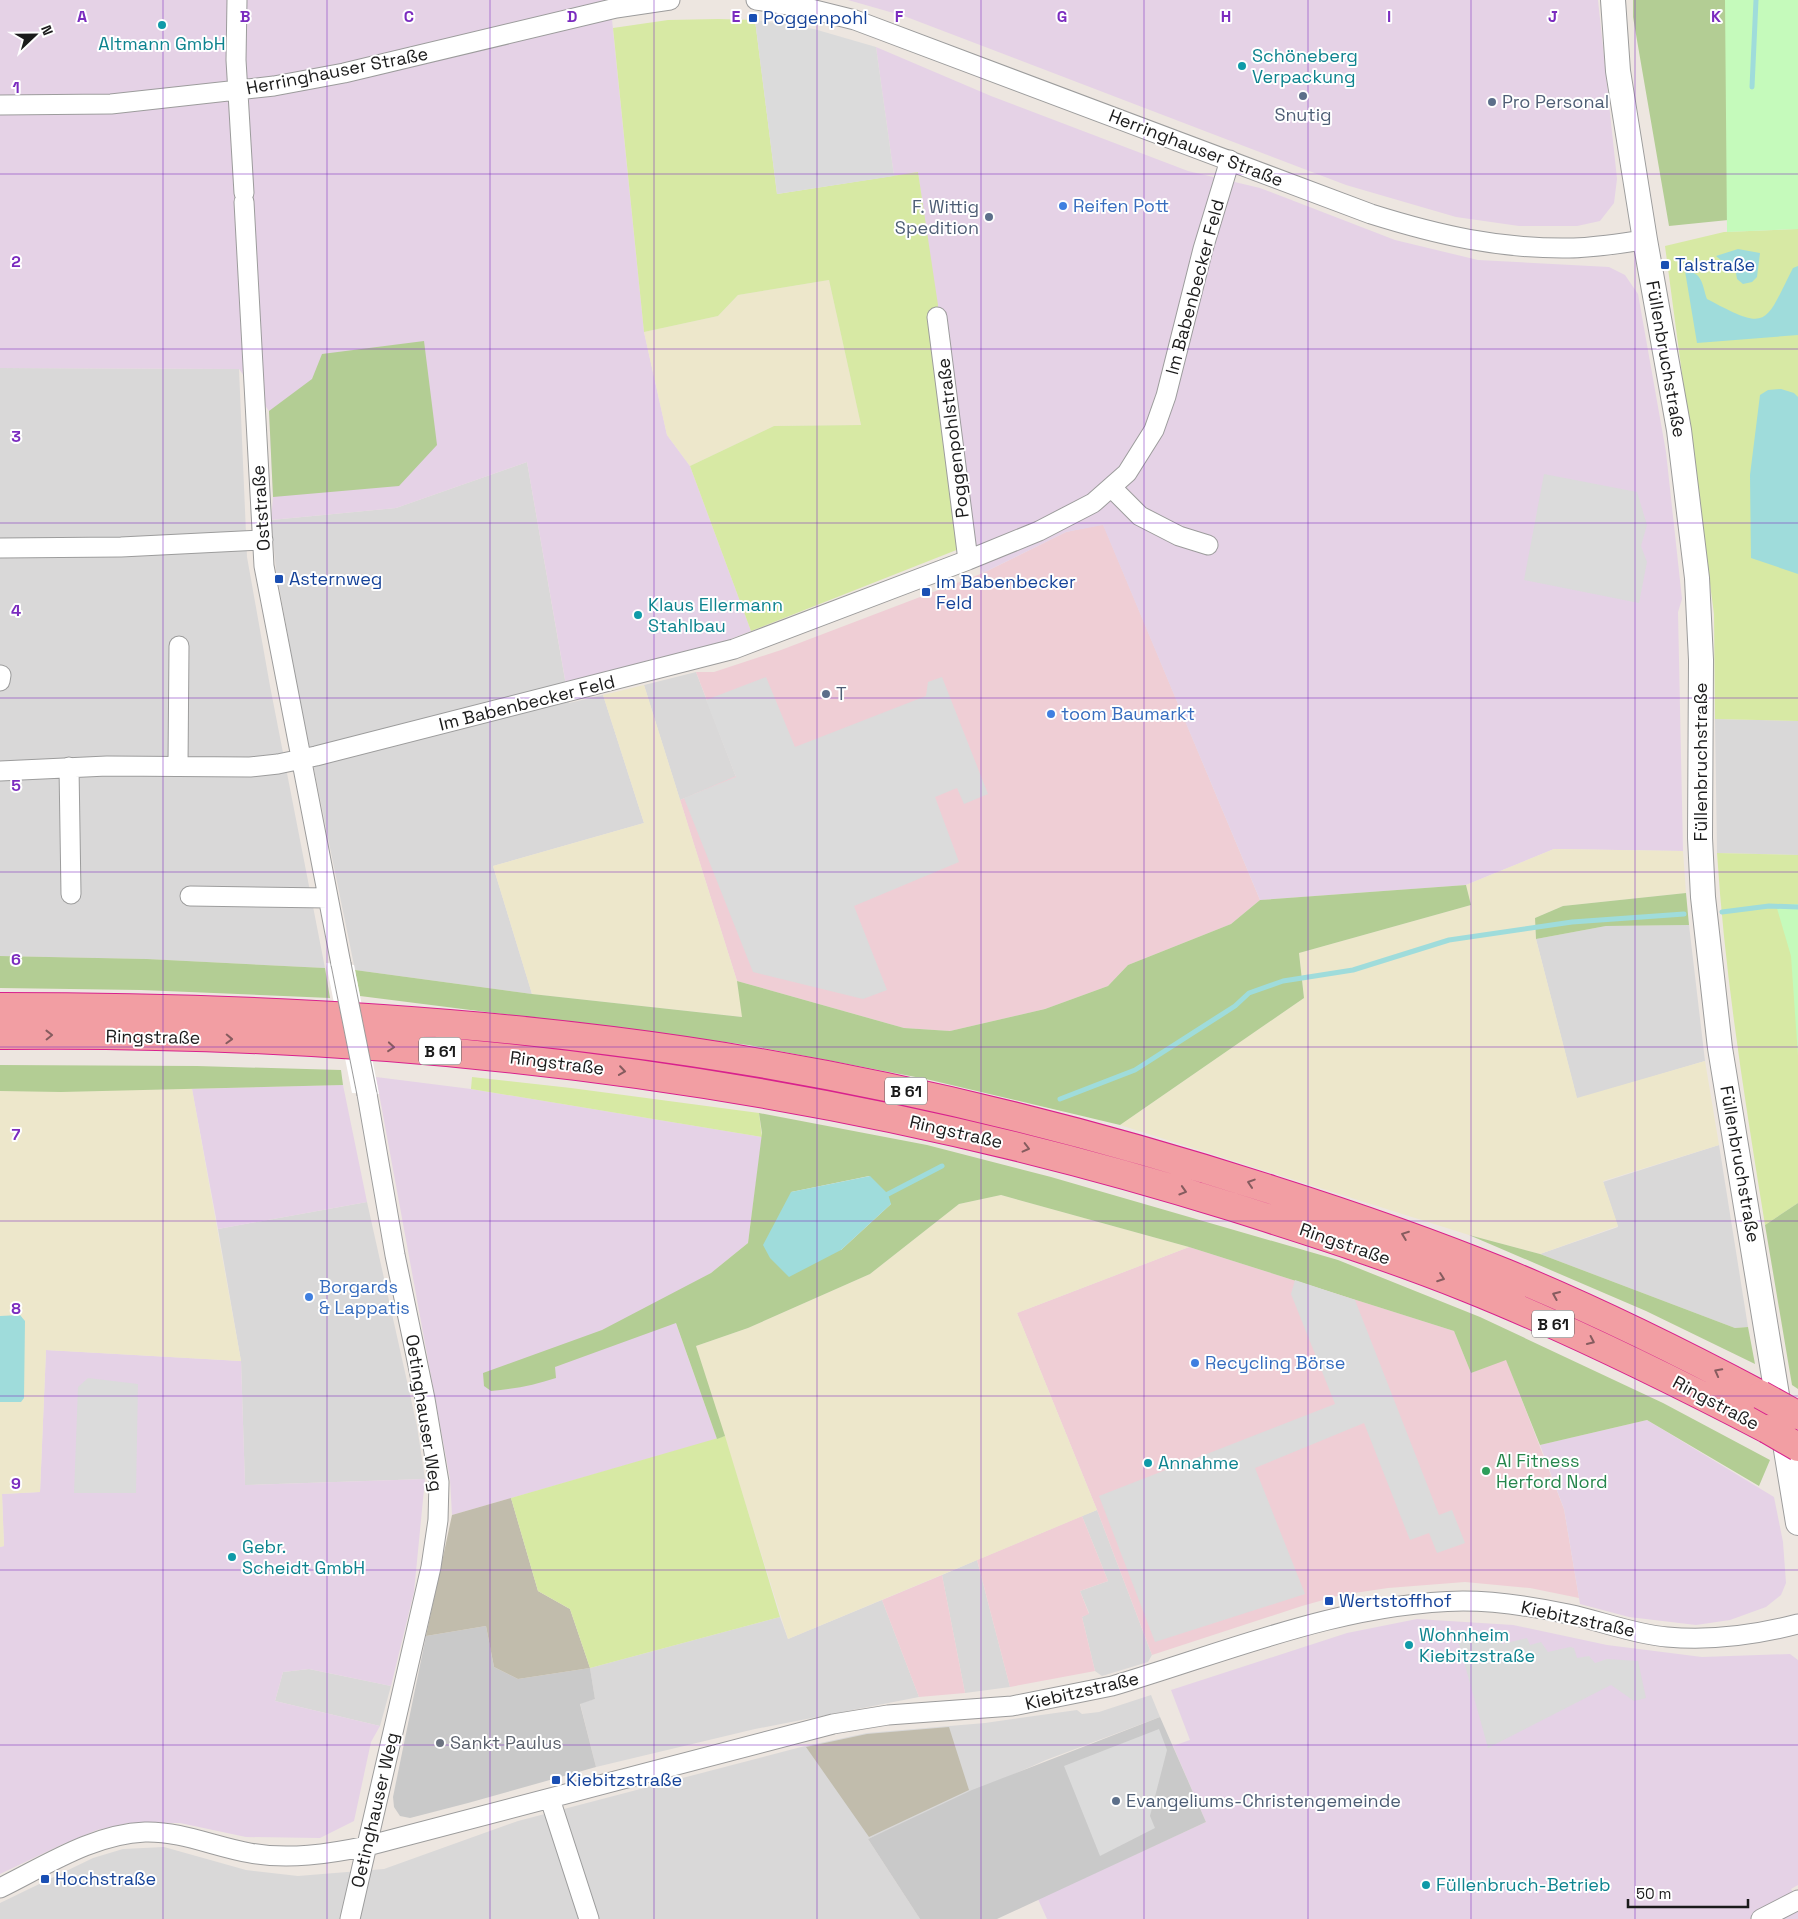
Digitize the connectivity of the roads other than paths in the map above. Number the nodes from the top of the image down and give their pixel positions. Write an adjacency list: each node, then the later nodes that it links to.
1 (237, 0): 5 (street, Oststraße)
2 (670, 0): 5 (street, Herringhauser Straße)
3 (756, 0): 7 (street, Herringhauser Straße)
4 (1613, 0): 8 (street, Füllenbruchstraße)
5 (238, 91): 6 (street, Herringhauser Straße); 11 (street, Oststraße)
6 (0, 105)
7 (1230, 160): 8 (street, Herringhauser Straße); 10 (street, Im Babenbecker Feld)
8 (1645, 240): 28 (street, Füllenbruchstraße)
9 (937, 317): 14 (street, Poggenpohlstraße)
10 (1112, 488): 12 (street); 14 (street, Im Babenbecker Feld)
11 (262, 540): 13 (street); 16 (street, Oststraße)
12 (1208, 544)
13 (0, 548)
14 (968, 560): 16 (street, Im Babenbecker Feld)
15 (179, 646): 17 (street)
16 (300, 759): 17 (street, Im Babenbecker Feld); 22 (street, Oststraße)
17 (178, 766): 18 (street, Im Babenbecker Feld)
18 (69, 767): 19 (street, Im Babenbecker Feld); 20 (street)
19 (0, 771)
20 (71, 894)
21 (190, 896): 22 (street)
22 (328, 898): 23 (street, Oststraße)
23 (341, 964): 31 (street, Oetinghauser Weg, bridge)
24 (0, 1007): 26 (highway, Ringstraße / B 61, one-way to 24, bridge)
25 (0, 1035): 27 (highway, Ringstraße / B 61, one-way to 27, bridge)
26 (1797, 1415)
27 (1798, 1447)
28 (1798, 1523)
29 (1798, 1624): 30 (street, Kiebitzstraße)
30 (550, 1799): 31 (street, Kiebitzstraße); 35 (street)
31 (367, 1846): 32 (street); 34 (street, Oetinghauser Weg)
32 (0, 1888)
33 (1798, 1900): 36 (street)
34 (350, 1919)
35 (589, 1919)
36 (1761, 1919)

